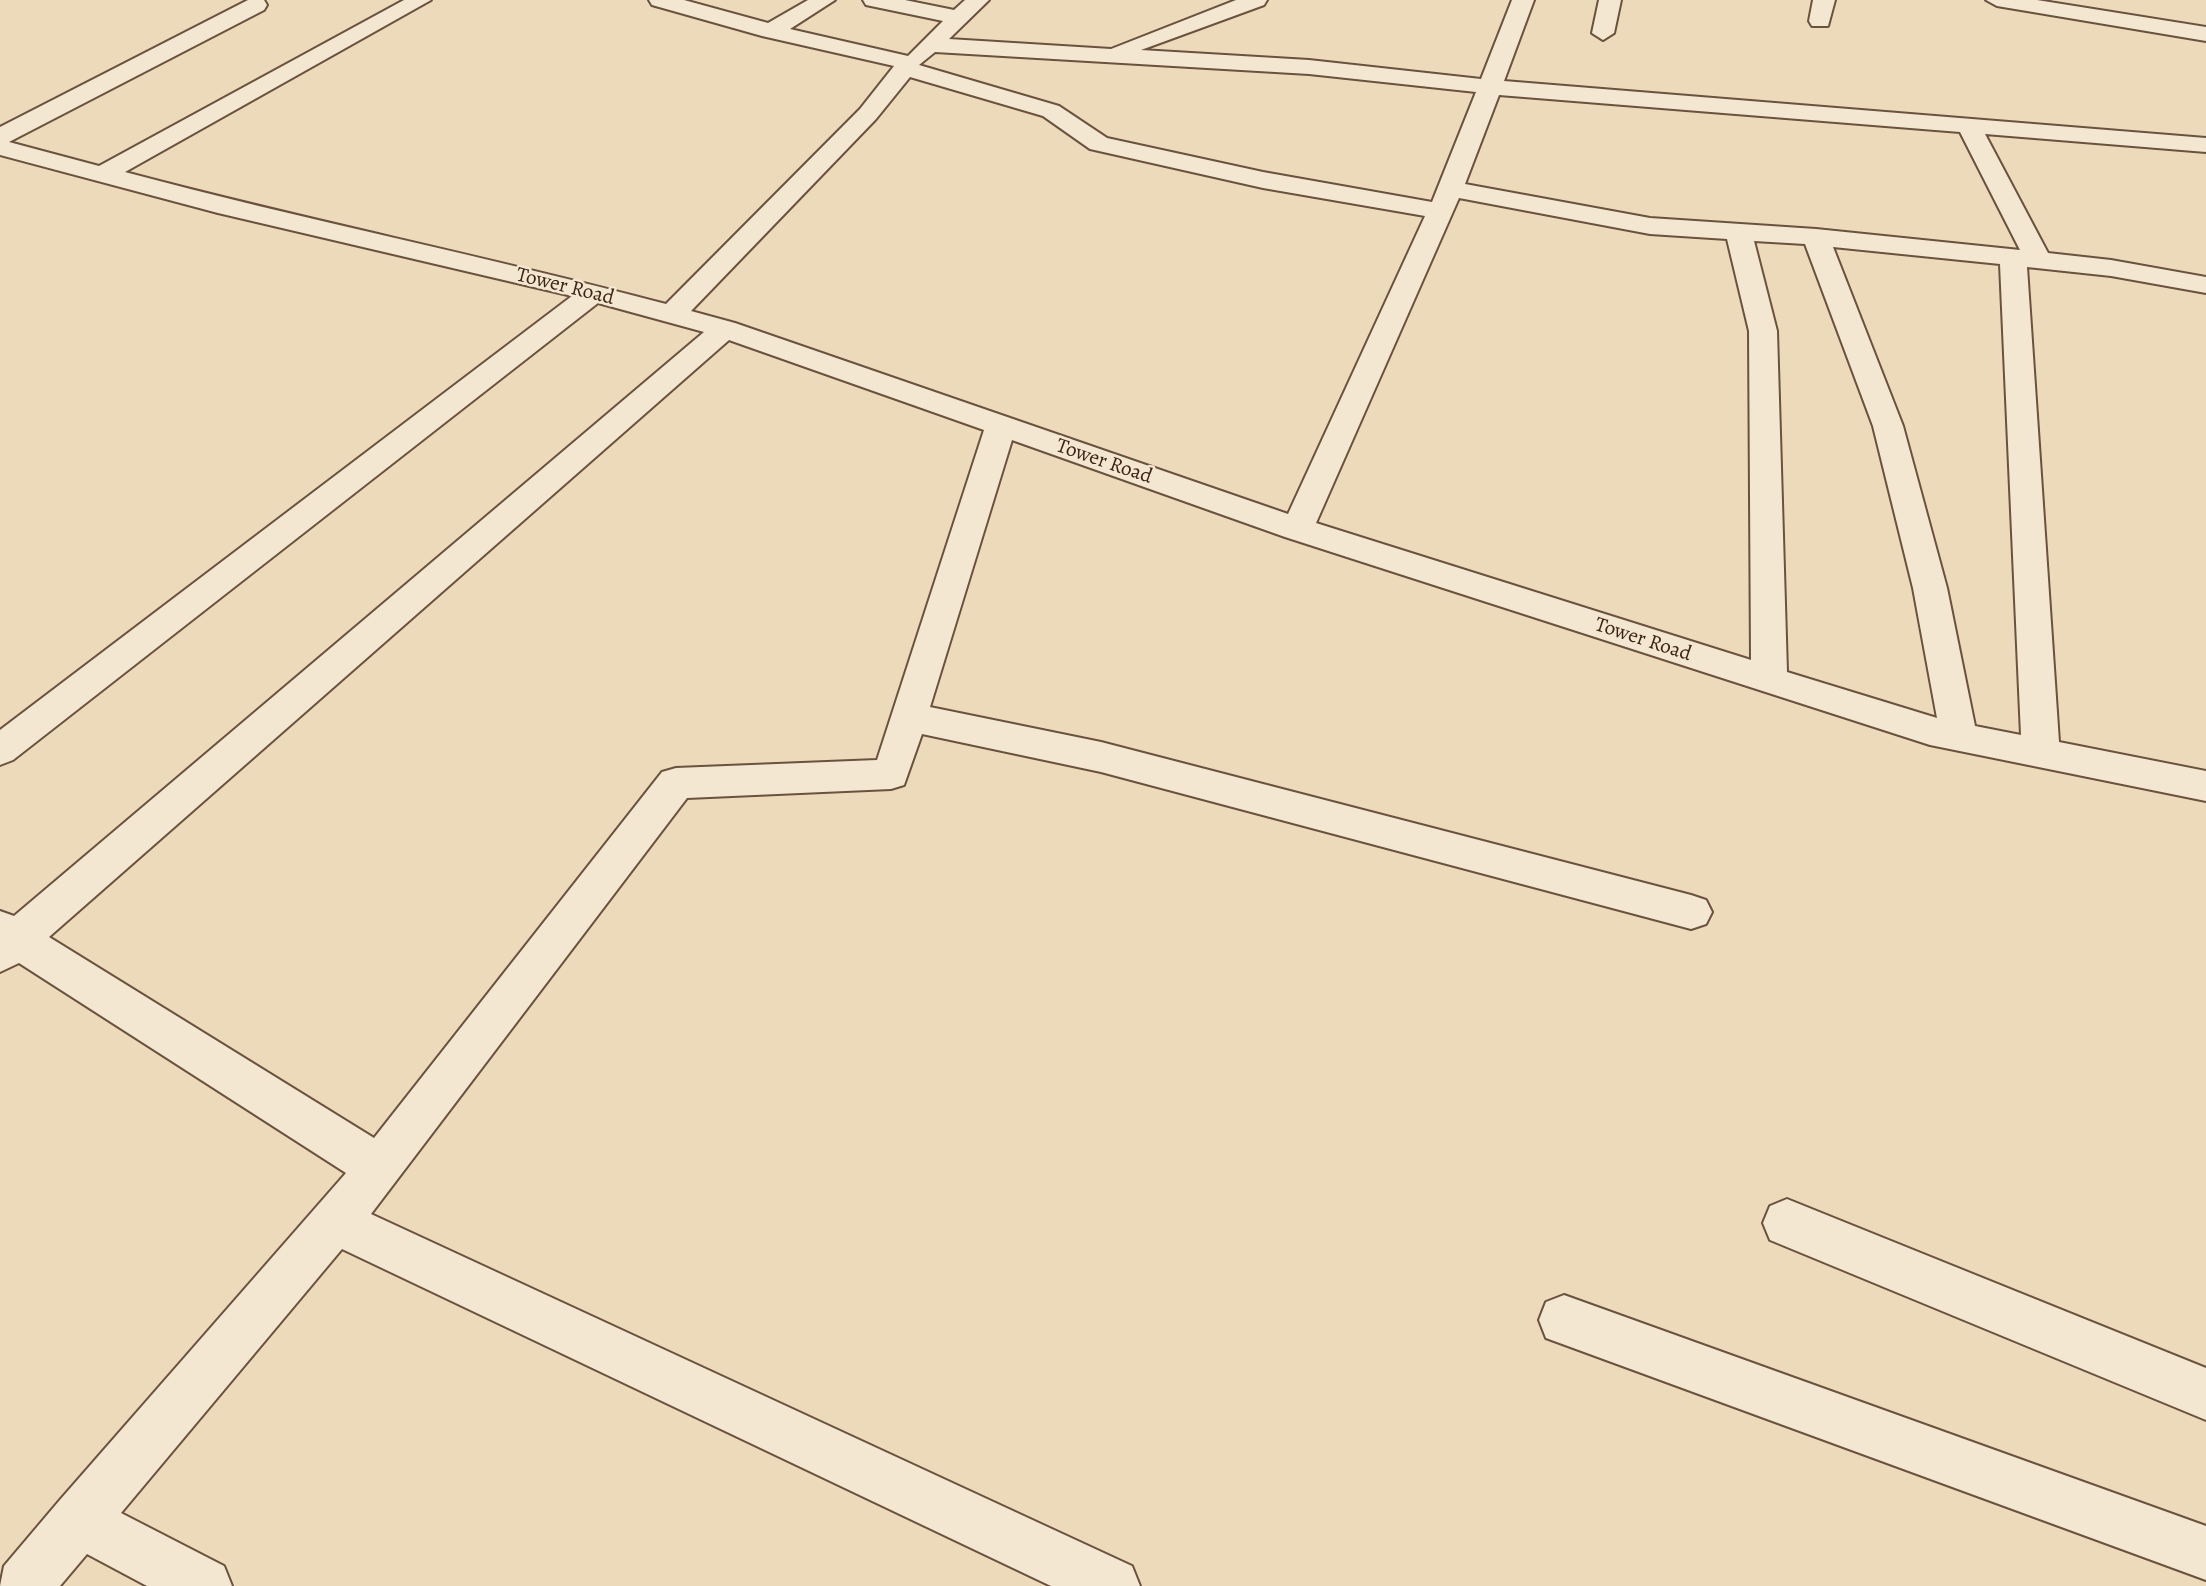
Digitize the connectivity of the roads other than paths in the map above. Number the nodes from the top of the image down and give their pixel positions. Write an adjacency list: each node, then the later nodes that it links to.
1 (248, 0): 21 (street)
2 (420, 0): 23 (street)
3 (660, 0): 13 (street)
4 (824, 0): 13 (street)
5 (874, 0): 12 (street)
6 (978, 0): 12 (street)
7 (1256, 0): 17 (street)
8 (1523, 0): 19 (street)
9 (1610, 0): 14 (street)
10 (1997, 0): 15 (street)
11 (2201, 11): 15 (street)
12 (959, 18): 16 (street)
13 (770, 31): 18 (street)
14 (1603, 33)
15 (2206, 34)
16 (931, 45): 17 (street); 18 (street)
17 (1106, 56): 19 (street)
18 (908, 66): 24 (street); 30 (street)
19 (1490, 87): 20 (street); 24 (street)
20 (1968, 125): 22 (street); 27 (street)
21 (1, 145): 23 (street, Tower Road)
22 (2206, 145)
23 (103, 174): 29 (street, Tower Road)
24 (1445, 200): 25 (street); 33 (street)
25 (1739, 232): 26 (street); 34 (street)
26 (1816, 237): 27 (street); 36 (street)
27 (2026, 259): 28 (street); 38 (street)
28 (2206, 285)
29 (592, 294): 30 (street, Tower Road); 37 (street)
30 (671, 315): 31 (street, Tower Road)
31 (724, 329): 32 (street, Tower Road); 41 (street)
32 (1000, 426): 33 (street, Tower Road); 35 (street)
33 (1297, 529): 34 (street, Tower Road)
34 (1769, 680): 36 (street, Tower Road)
35 (909, 717): 40 (street); 42 (street)
36 (1959, 737): 38 (street, Tower Road)
37 (0, 750)
38 (2041, 753): 39 (street, Tower Road)
39 (2206, 786)
40 (1691, 912)
41 (6, 941): 42 (street)
42 (380, 1168): 43 (street)
43 (334, 1221): 47 (street); 51 (street)
44 (1787, 1223): 46 (street)
45 (1564, 1320): 48 (street)
46 (2206, 1394)
47 (78, 1520): 49 (street); 50 (street)
48 (2206, 1553)
49 (24, 1586)
50 (204, 1586)
51 (1112, 1586)

